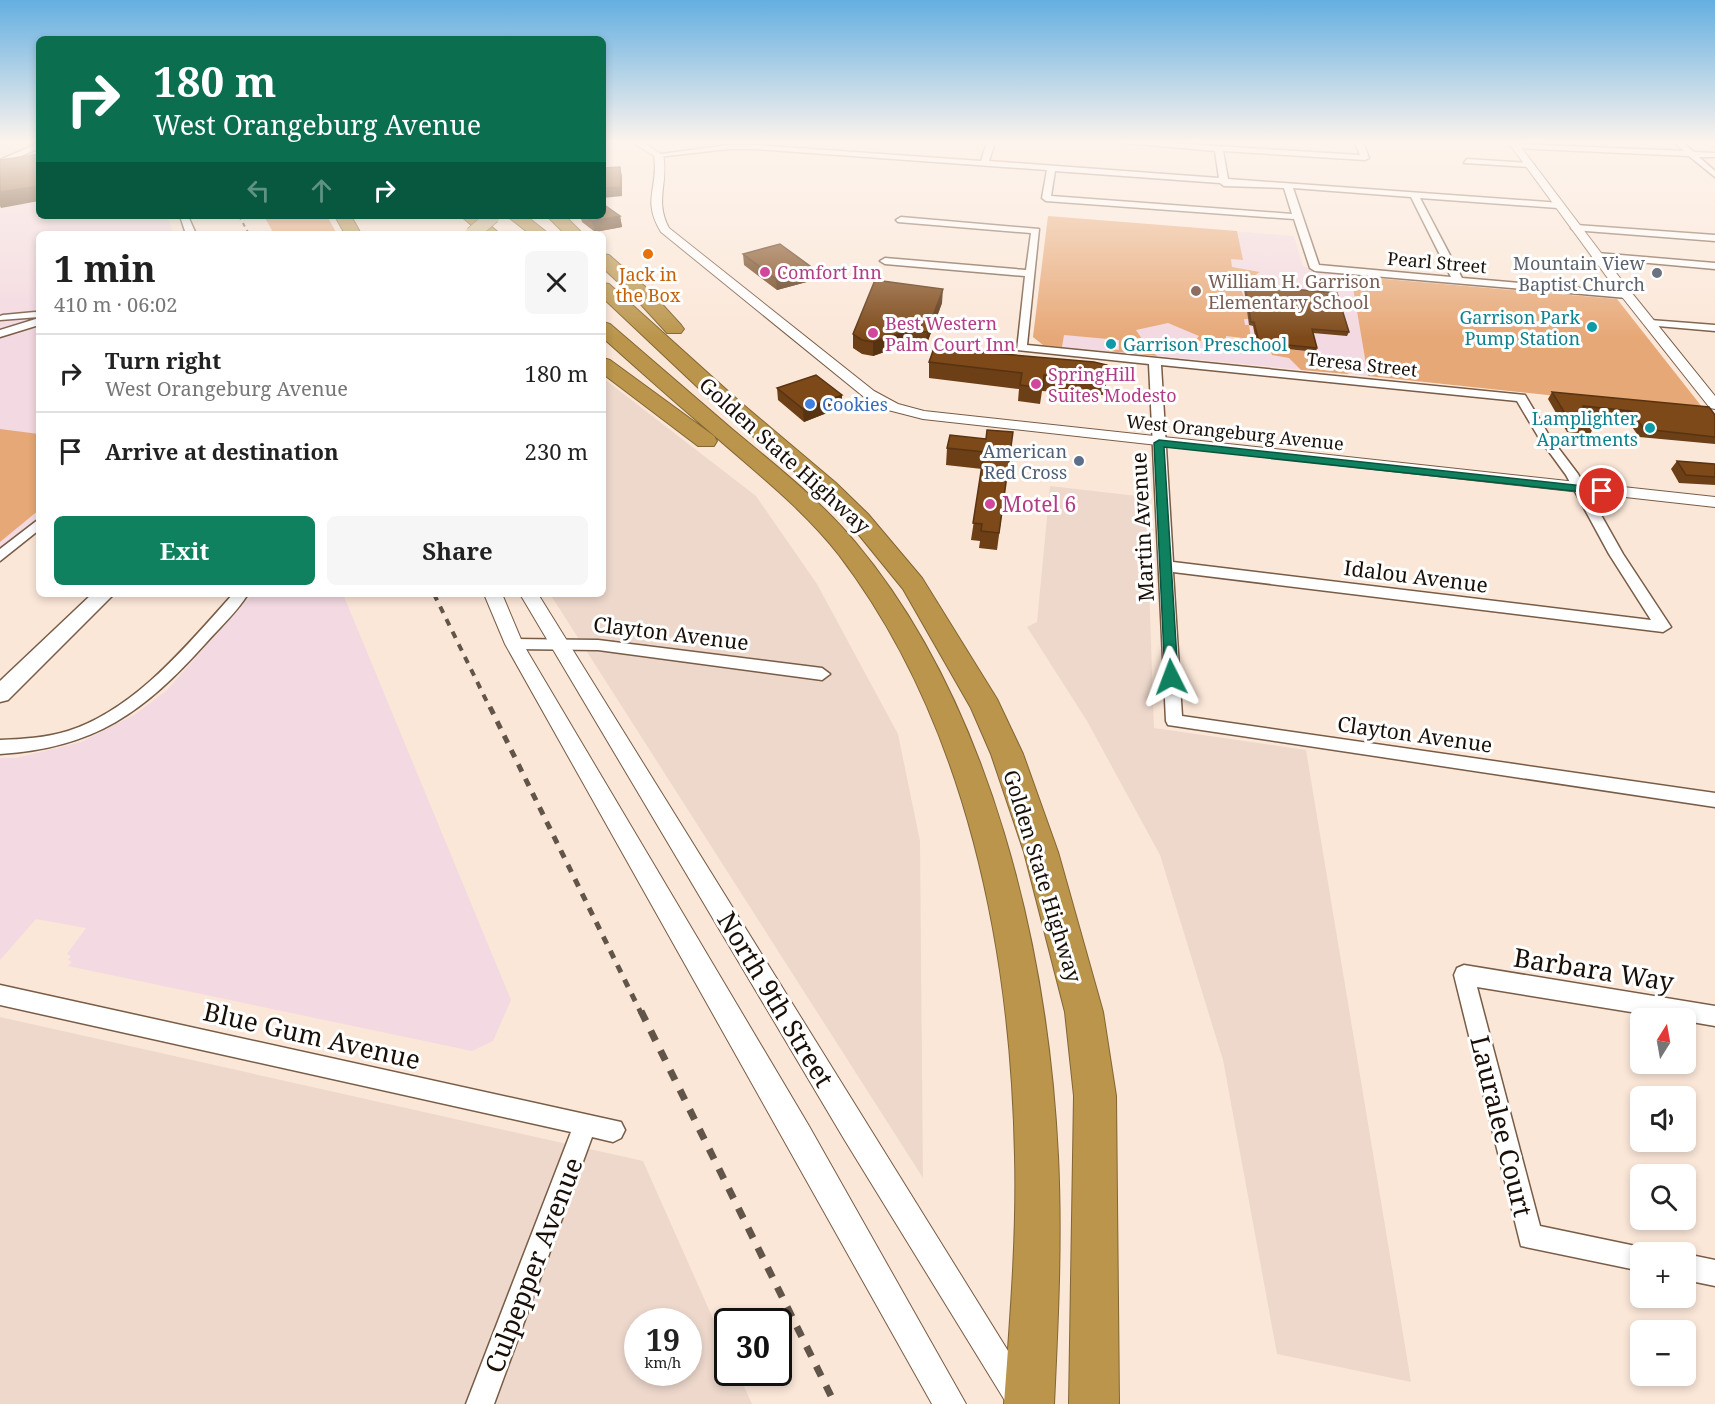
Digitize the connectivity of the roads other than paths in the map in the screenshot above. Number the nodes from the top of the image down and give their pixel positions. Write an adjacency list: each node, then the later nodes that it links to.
1 (654, 208): 36 (street, West Orangeburg Avenue)
2 (1172, 208): 6 (street)
3 (1295, 208): 6 (street)
4 (1420, 208): 23 (street)
5 (1560, 208): 12 (street)
6 (1298, 217): 23 (street, Pearl Street)
7 (473, 219): 14 (highway)
8 (490, 219): 13 (main road, bridge)
9 (519, 219): 15 (highway)
10 (558, 219): 16 (highway)
11 (901, 220): 22 (street)
12 (1576, 228): 17 (street); 18 (street)
13 (476, 231)
14 (488, 231)
15 (537, 231)
16 (572, 231)
17 (1715, 238)
18 (1597, 256): 21 (street); 25 (street)
19 (885, 261): 22 (street)
20 (606, 262): 40 (highway)
21 (1715, 266)
22 (1030, 273): 33 (street, Teresa Street)
23 (1458, 280): 25 (street, Pearl Street)
24 (606, 291): 40 (highway, Golden State Highway)
25 (1627, 295): 29 (street)
26 (36, 315): 27 (street)
27 (2, 318): 32 (street)
28 (36, 322): 32 (street)
29 (1650, 322): 30 (street); 35 (street)
30 (1715, 328)
31 (606, 331): 48 (highway, Golden State Highway)
32 (0, 334)
33 (1155, 362): 36 (street, Martin Avenue); 37 (street, Teresa Street)
34 (606, 366): 48 (highway)
35 (1715, 405)
36 (1159, 443): 37 (street, West Orangeburg Avenue); 42 (street, Martin Avenue)
37 (1580, 489): 38 (street, West Orangeburg Avenue); 42 (street, Idalou Avenue)
38 (1715, 502)
39 (36, 526): 41 (street)
40 (886, 549): 65 (highway, Golden State Highway)
41 (0, 556)
42 (1165, 566): 51 (street, Martin Avenue)
43 (81, 597): 52 (main road)
44 (101, 597): 54 (main road)
45 (238, 597): 55 (street)
46 (494, 597): 49 (street, North 9th Street)
47 (531, 597): 50 (street, North 9th Street)
48 (893, 614): 68 (highway, Golden State Highway)
49 (514, 644): 50 (street, Clayton Avenue); 67 (street, North 9th Street)
50 (561, 644): 53 (street, Clayton Avenue); 68 (street, North 9th Street)
51 (1170, 655): 56 (street, Clayton Avenue)
52 (0, 673)
53 (822, 674)
54 (0, 694)
55 (0, 747)
56 (1715, 800)
57 (1464, 975): 59 (street, Barbara Way); 62 (street, Lauralee Court)
58 (0, 995): 60 (street, Blue Gum Avenue)
59 (1715, 1016)
60 (585, 1125): 61 (street, Blue Gum Avenue); 66 (street, Culpepper Avenue)
61 (613, 1130)
62 (1630, 1256)
63 (1696, 1269): 64 (street)
64 (1715, 1273)
65 (1094, 1390)
66 (480, 1404)
67 (950, 1404)
68 (1027, 1404)

